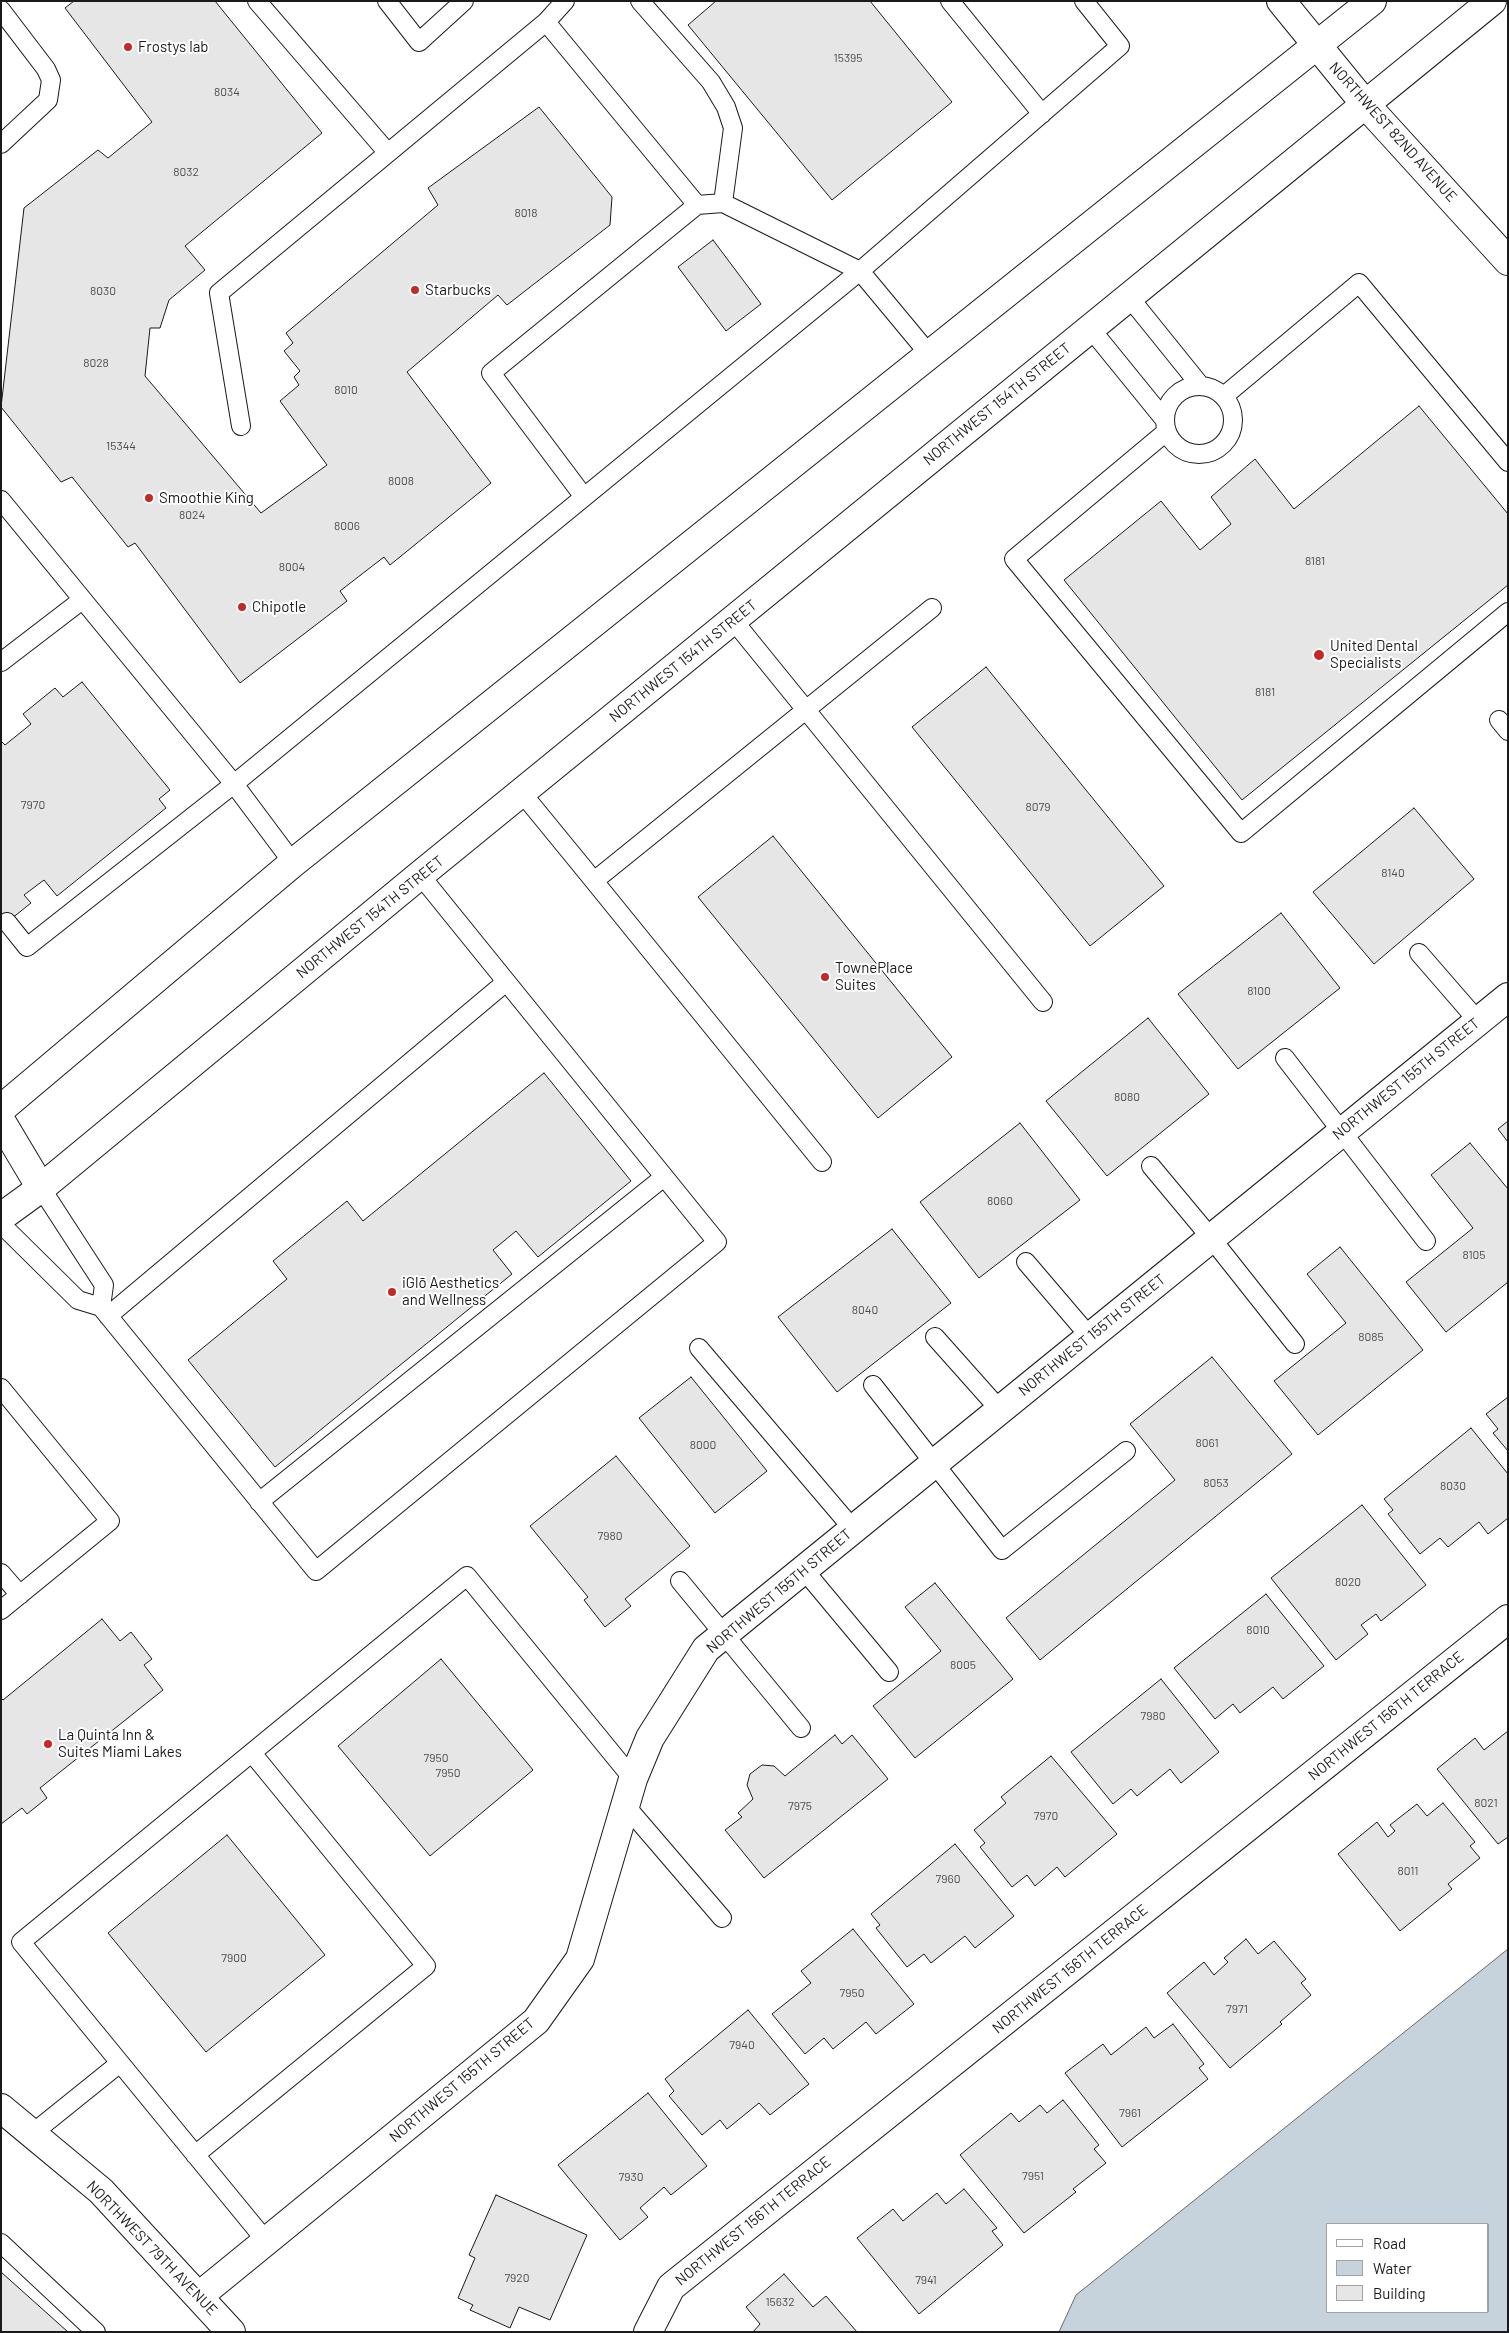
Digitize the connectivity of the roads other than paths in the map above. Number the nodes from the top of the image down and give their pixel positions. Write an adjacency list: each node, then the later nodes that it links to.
1 (257, 1): 17 (lane)
2 (386, 1): 3 (lane)
3 (464, 1)
4 (565, 1): 12 (lane)
5 (640, 1): 18 (lane)
6 (950, 1): 15 (lane)
7 (1084, 1): 15 (lane)
8 (1281, 1): 13 (street, NORTHWEST 82ND AVENUE)
9 (1372, 1): 13 (street)
10 (1492, 1): 14 (street, NORTHWEST 154TH STREET)
11 (1, 10): 16 (lane)
12 (546, 22): 17 (lane); 19 (lane)
13 (1317, 46): 14 (street, NORTHWEST 82ND AVENUE); 24 (street)
14 (1365, 104): 20 (street, NORTHWEST 82ND AVENUE); 22 (street, NORTHWEST 154TH STREET)
15 (1042, 114): 21 (lane)
16 (1, 144)
17 (388, 153): 27 (lane)
18 (724, 203): 19 (lane); 21 (lane)
19 (697, 205): 30 (lane)
20 (1508, 261)
21 (860, 271): 24 (lane); 30 (lane)
22 (1128, 297): 23 (street, NORTHWEST 154TH STREET); 25 (lane)
23 (1090, 328): 28 (lane); 35 (street, NORTHWEST 154TH STREET)
24 (929, 354): 40 (street)
25 (1200, 385): 26 (lane); 28 (lane)
26 (1224, 396): 28 (lane); 29 (lane)
27 (241, 426)
28 (1165, 426): 34 (lane)
29 (1508, 462)
30 (584, 497): 38 (lane)
31 (3, 506): 32 (lane)
32 (82, 600): 36 (lane); 38 (lane)
33 (932, 608): 37 (lane)
34 (1508, 612)
35 (733, 620): 37 (lane); 39 (street, NORTHWEST 154TH STREET)
36 (1, 662)
37 (806, 710): 42 (lane); 47 (lane)
38 (234, 784): 40 (lane); 43 (lane)
39 (522, 793): 41 (street, NORTHWEST 154TH STREET); 42 (lane)
40 (293, 863): 50 (street)
41 (420, 876): 45 (lane); 56 (street, NORTHWEST 154TH STREET)
42 (594, 881): 53 (lane)
43 (7, 922)
44 (1419, 953): 48 (lane)
45 (506, 982): 55 (lane); 62 (lane)
46 (1508, 997): 48 (street, NORTHWEST 155TH STREET)
47 (1043, 1002)
48 (1478, 1021): 52 (street, NORTHWEST 155TH STREET)
49 (1285, 1058): 52 (lane)
50 (1, 1109)
51 (1, 1121): 56 (street)
52 (1341, 1132): 59 (street, NORTHWEST 155TH STREET); 60 (lane)
53 (822, 1162)
54 (1151, 1166): 59 (lane)
55 (664, 1177): 72 (lane); 72 (lane)
56 (41, 1188): 57 (street, NORTHWEST 154TH STREET); 62 (lane)
57 (1, 1217)
58 (1, 1224): 62 (lane)
59 (1211, 1238): 64 (street, NORTHWEST 155TH STREET); 65 (lane)
60 (1426, 1241)
61 (1026, 1262): 64 (lane)
62 (105, 1311): 72 (lane)
63 (936, 1337): 69 (lane)
64 (1090, 1337): 69 (street, NORTHWEST 155TH STREET)
65 (1295, 1344)
66 (699, 1348): 73 (lane)
67 (873, 1386): 71 (lane)
68 (1, 1388): 77 (lane)
69 (1000, 1410): 71 (street, NORTHWEST 155TH STREET)
70 (1126, 1451): 71 (lane)
71 (934, 1464): 73 (street, NORTHWEST 155TH STREET)
72 (260, 1502)
73 (853, 1529): 74 (street, NORTHWEST 155TH STREET)
74 (804, 1570): 80 (street, NORTHWEST 155TH STREET); 81 (lane)
75 (1, 1573): 77 (lane)
76 (680, 1581): 80 (lane)
77 (20, 1595): 78 (lane)
78 (1, 1610)
79 (1508, 1619): 96 (street, NORTHWEST 156TH TERRACE)
80 (724, 1635): 82 (lane); 84 (street, NORTHWEST 155TH STREET)
81 (889, 1672)
82 (801, 1728)
83 (252, 1753): 84 (lane); 87 (lane); 90 (lane)
84 (633, 1779): 85 (street, NORTHWEST 155TH STREET)
85 (625, 1806): 86 (lane); 91 (street, NORTHWEST 155TH STREET)
86 (722, 1918)
87 (120, 2063): 89 (lane); 90 (lane)
88 (1, 2108): 89 (street, NORTHWEST 79TH AVENUE)
89 (33, 2133): 93 (street, NORTHWEST 79TH AVENUE)
90 (195, 2155): 91 (lane)
91 (266, 2241): 93 (street, NORTHWEST 155TH STREET)
92 (1, 2243): 94 (lane)
93 (199, 2296): 95 (street, NORTHWEST 79TH AVENUE)
94 (96, 2332)
95 (231, 2332)
96 (648, 2332)

